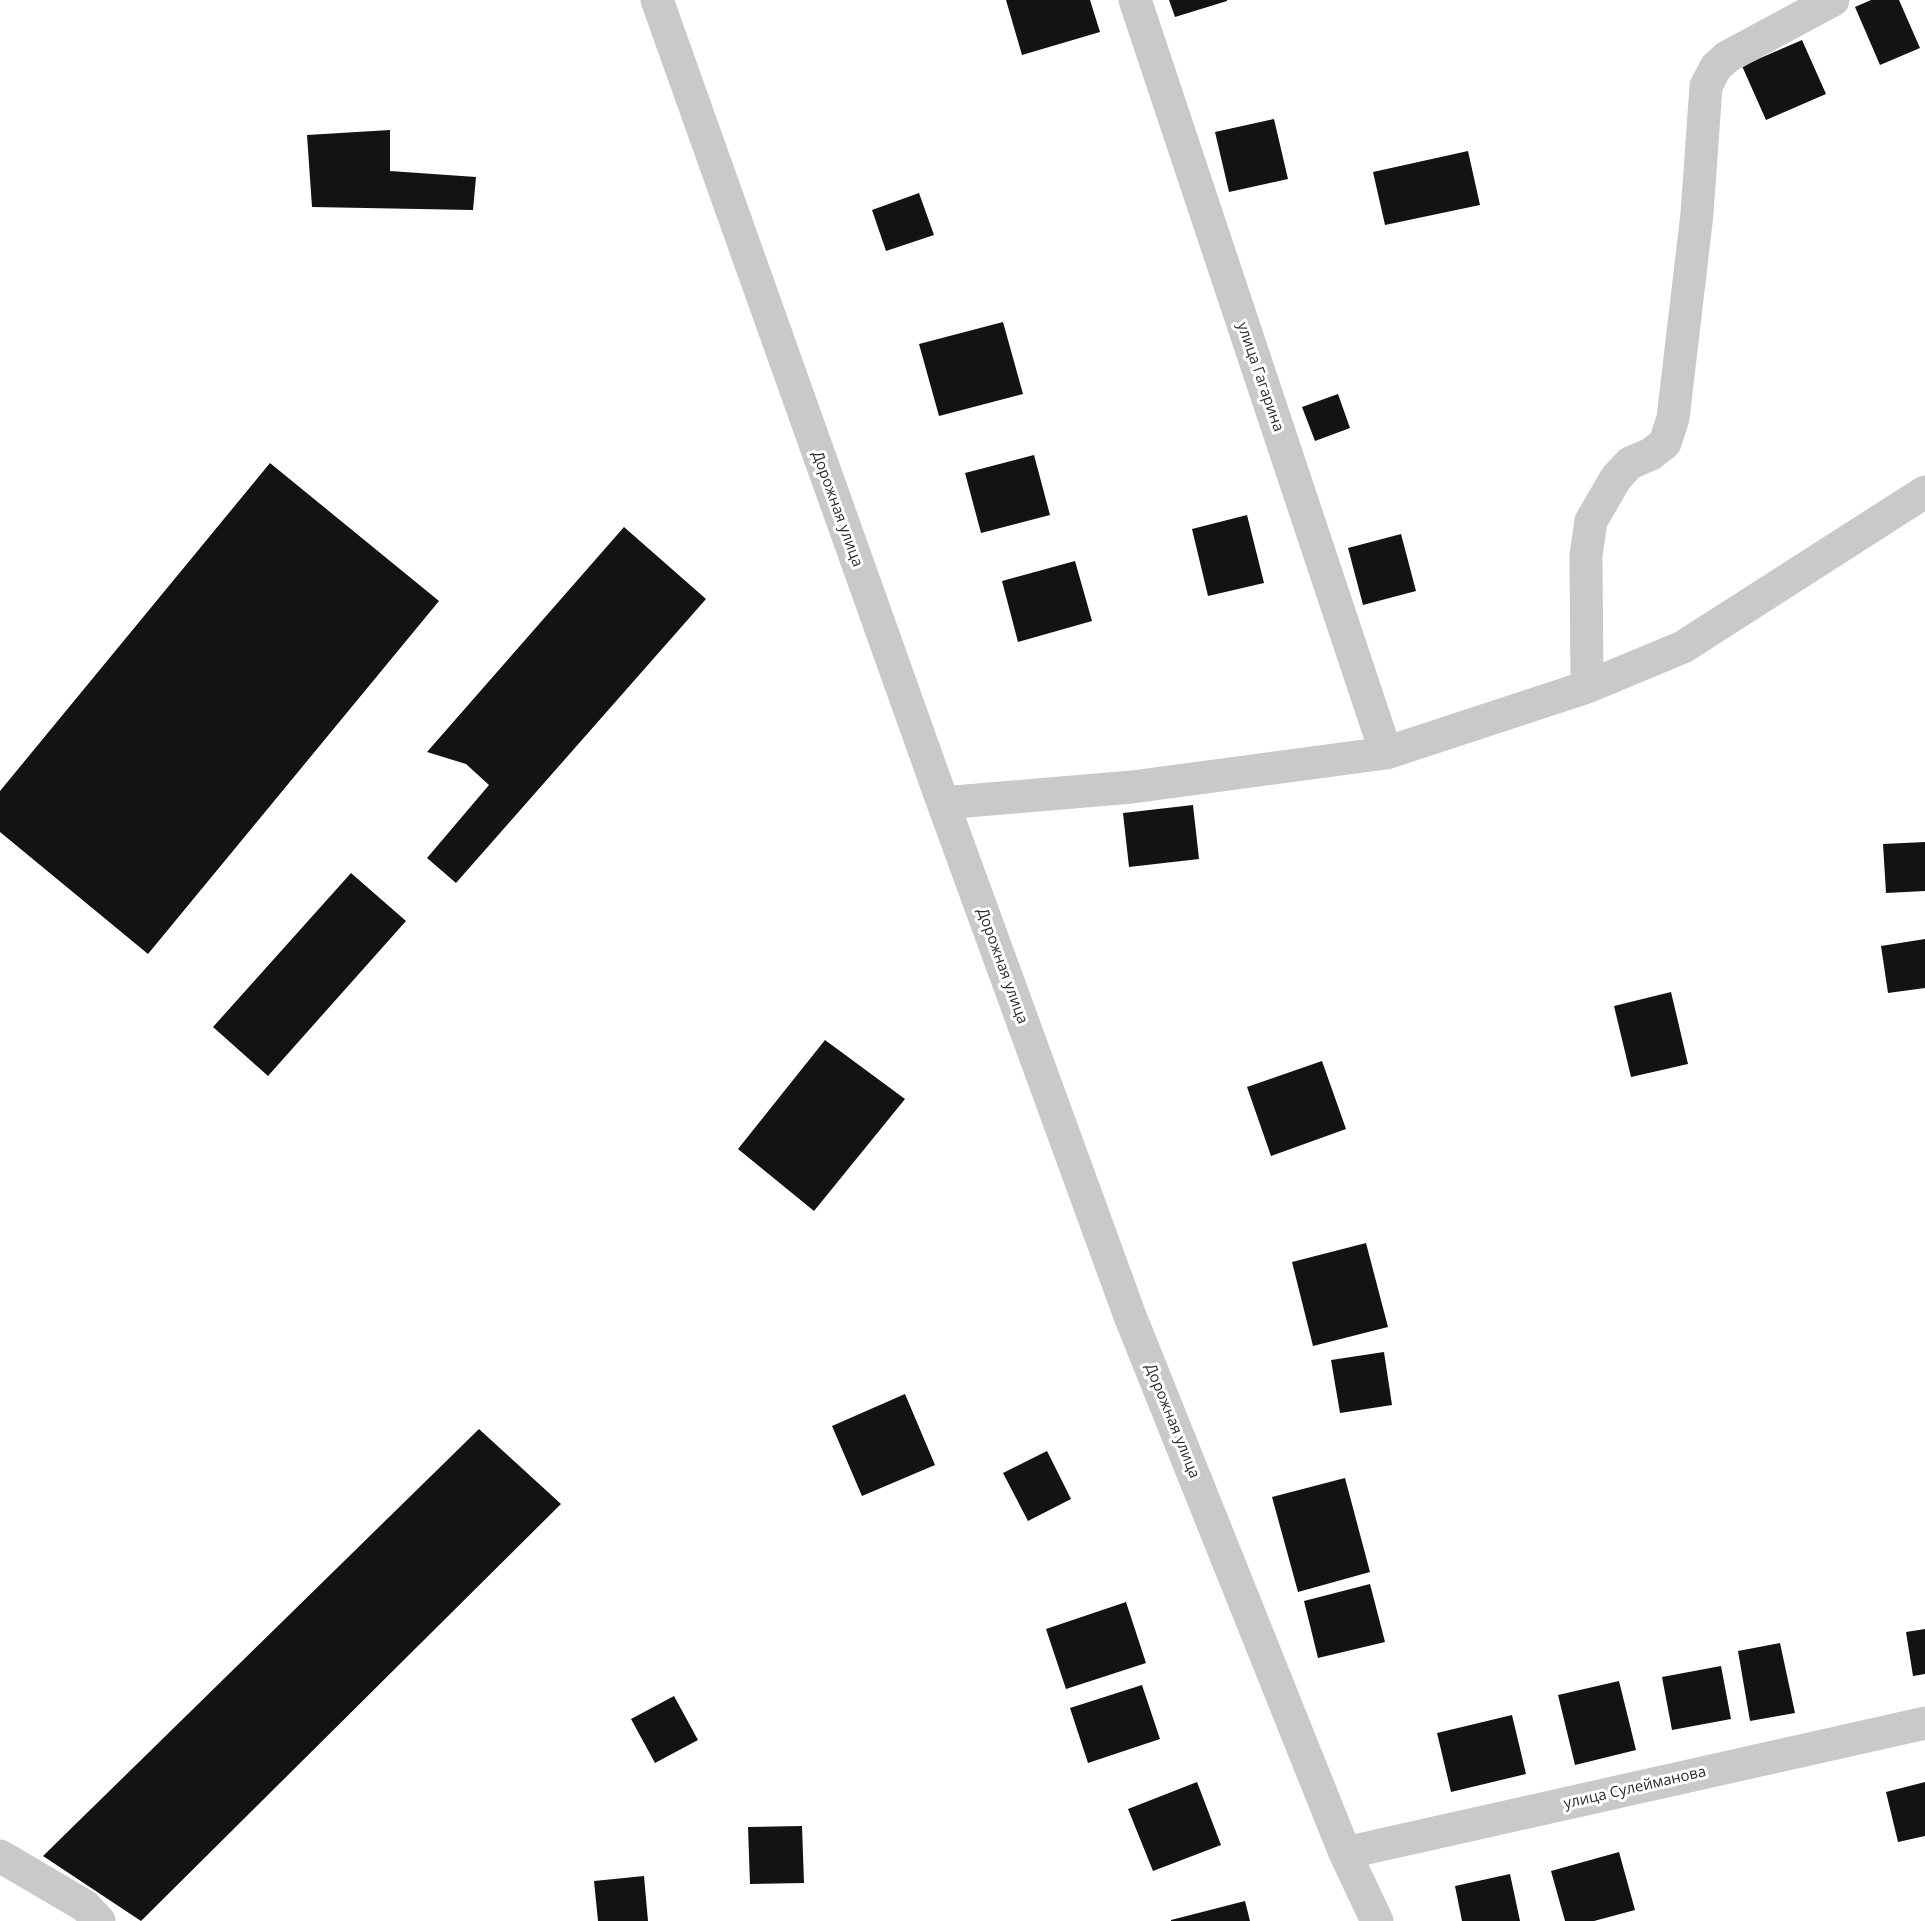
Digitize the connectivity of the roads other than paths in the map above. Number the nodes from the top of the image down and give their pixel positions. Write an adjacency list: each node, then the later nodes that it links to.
1 (657, 0): 7 (street, Дорожная улица)
2 (1135, 0): 6 (street, улица Гагарина)
3 (1833, 0): 5 (street)
4 (1925, 492): 5 (street)
5 (1587, 687): 6 (street)
6 (1386, 753): 7 (street)
7 (943, 803): 9 (street, Дорожная улица)
8 (1925, 1723): 9 (street, улица Сулейманова)
9 (1345, 1853): 12 (street, Дорожная улица)
10 (0, 1856): 11 (street)
11 (99, 1921)
12 (1377, 1921)

